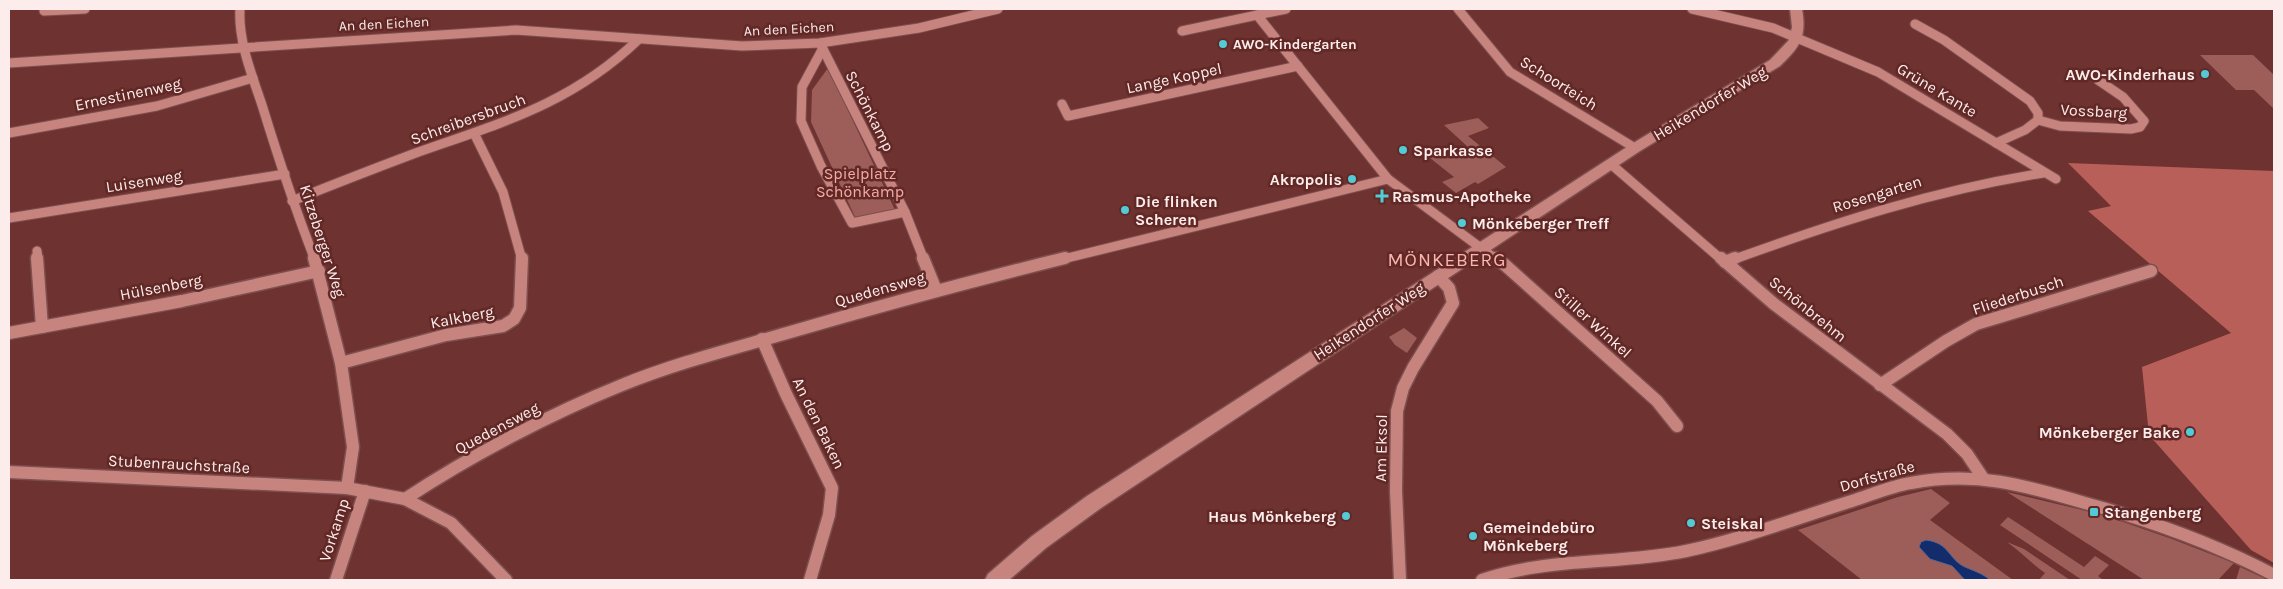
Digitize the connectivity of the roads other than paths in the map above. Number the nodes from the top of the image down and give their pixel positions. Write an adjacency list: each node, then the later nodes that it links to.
1 (47, 9): 2 (street)
2 (85, 9)
3 (240, 9): 14 (street, Kitzeberger Weg)
4 (998, 9): 15 (street, An den Eichen)
5 (1286, 9): 9 (street)
6 (1458, 9): 25 (street, Schoorteich)
7 (1692, 9): 12 (street, Grüne Kante)
8 (1796, 9): 12 (street)
9 (1257, 15): 11 (street); 17 (street, Stiller Winkel)
10 (1915, 24): 21 (street, Vossbarg)
11 (1182, 30)
12 (1798, 37): 24 (street, Grüne Kante); 25 (street, Heikendorfer Weg)
13 (639, 39): 14 (street, An den Eichen); 15 (street, An den Eichen); 23 (street, Schreibersbruch)
14 (245, 46): 16 (street, An den Eichen); 18 (street, Kitzeberger Weg)
15 (821, 47): 32 (street, Schönkamp); 32 (street)
16 (9, 63)
17 (1298, 66): 20 (street, Lange Koppel); 30 (street, Stiller Winkel)
18 (253, 78): 22 (street, Ernestinenweg); 28 (street, Kitzeberger Weg)
19 (2098, 80): 21 (street, Vossbarg)
20 (1062, 104)
21 (2038, 120): 24 (street, Vossbarg)
22 (9, 133)
23 (474, 133): 31 (street, Schreibersbruch); 44 (street, Kalkberg)
24 (1996, 143): 27 (street, Grüne Kante)
25 (1636, 148): 26 (street, Heikendorfer Weg)
26 (1612, 165): 34 (street, Heikendorfer Weg); 36 (street, Schönbrehm)
27 (2043, 173): 29 (street, Grüne Kante); 36 (street, Rosengarten)
28 (284, 174): 31 (street, Kitzeberger Weg); 33 (street, Luisenweg)
29 (2056, 179)
30 (1388, 180): 34 (street, Stiller Winkel); 40 (street, Quedensweg)
31 (292, 201): 37 (street, Kitzeberger Weg)
32 (905, 212): 40 (street, Schönkamp)
33 (9, 218)
34 (1480, 249): 39 (street, Heikendorfer Weg); 46 (street, Stiller Winkel)
35 (37, 251): 41 (street)
36 (1725, 262): 45 (street, Schönbrehm)
37 (319, 271): 41 (street, Hülsenberg); 44 (street, Kitzeberger Weg)
38 (2151, 272): 45 (street, Fliederbusch)
39 (1438, 276): 56 (street, Heikendorfer Weg); 57 (street, Am Eksol)
40 (936, 290): 43 (street, Quedensweg)
41 (42, 326): 42 (street, Hülsenberg)
42 (9, 333)
43 (762, 339): 51 (street, Quedensweg); 55 (street, An den Baken)
44 (341, 363): 49 (street, Kitzeberger Weg)
45 (1880, 385): 48 (street, Schönbrehm)
46 (1677, 426)
47 (9, 472): 49 (street, Stubenrauchstraße)
48 (1983, 478): 52 (street, Dorfstraße); 58 (street, Dorfstraße)
49 (347, 488): 50 (street, Stubenrauchstraße)
50 (365, 490): 51 (street, Stubenrauchstraße); 53 (street, Vorkamp)
51 (405, 499): 54 (street, Stubenrauchstraße)
52 (2274, 575)
53 (336, 580)
54 (506, 580)
55 (810, 580)
56 (995, 580)
57 (1400, 580)
58 (1482, 580)

